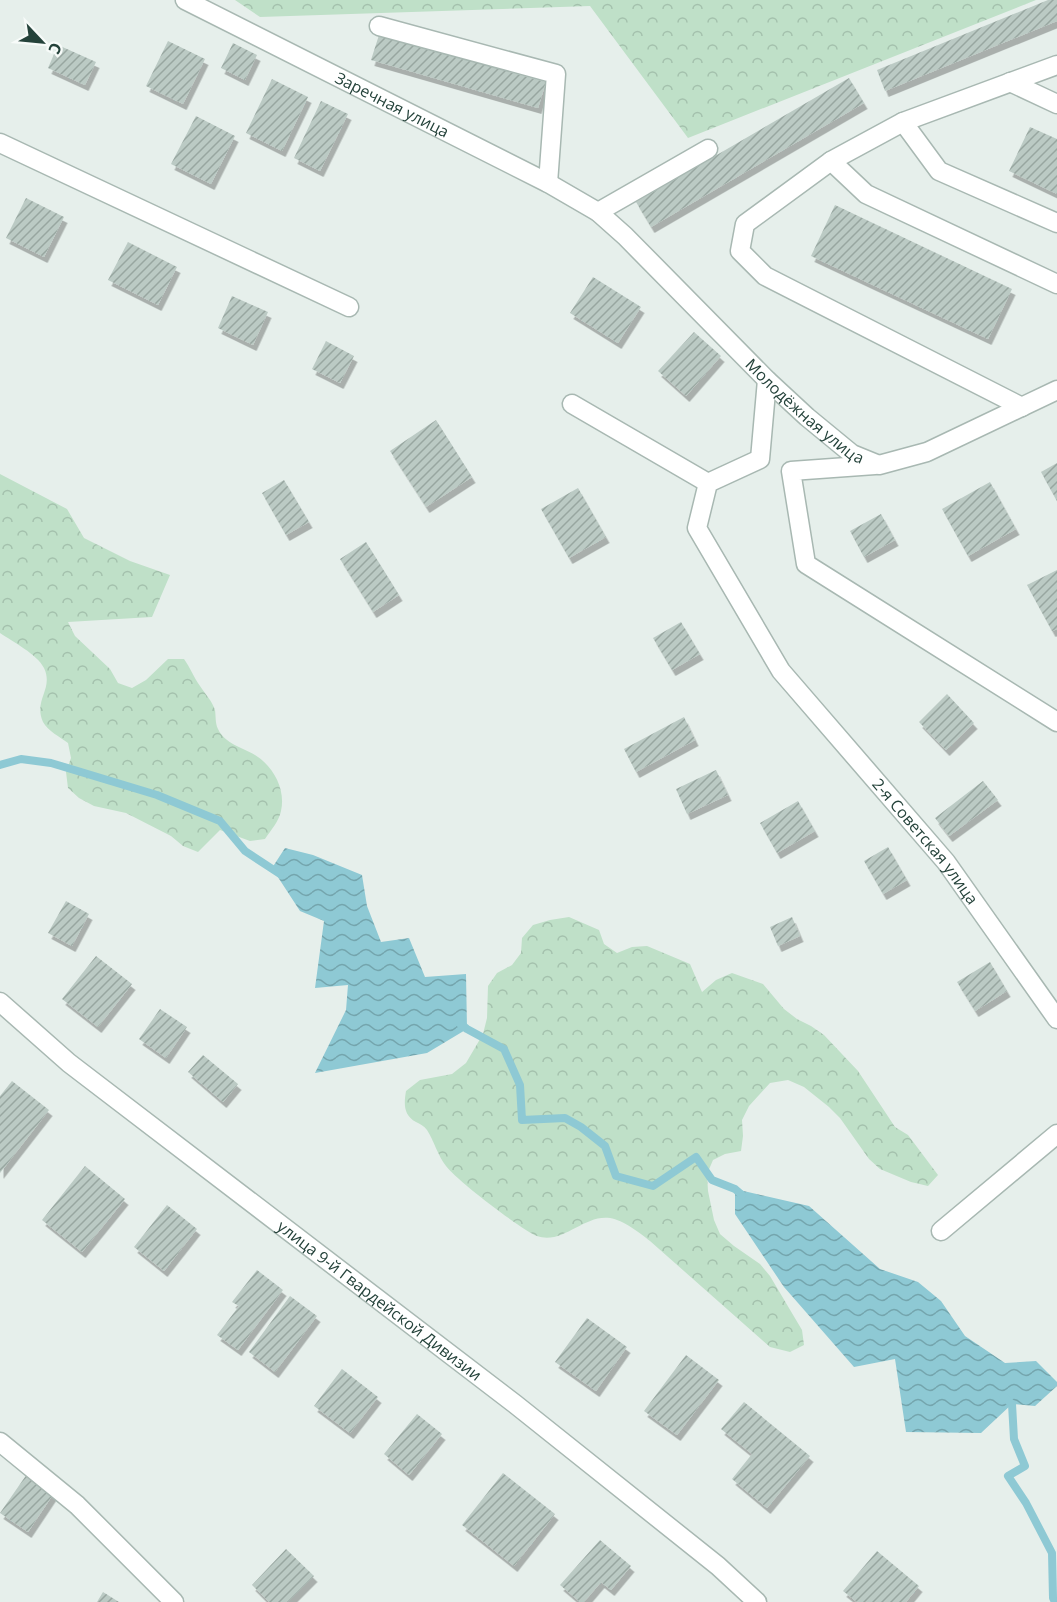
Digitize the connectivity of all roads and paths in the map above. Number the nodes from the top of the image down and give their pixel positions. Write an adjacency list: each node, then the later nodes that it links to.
1 (185, 0): 10 (street, Заречная улица)
2 (379, 26): 10 (street)
3 (1057, 64): 4 (street)
4 (1010, 82): 5 (street); 6 (street)
5 (1057, 104)
6 (903, 122): 9 (street); 12 (street)
7 (0, 143): 14 (street)
8 (708, 149): 11 (street)
9 (831, 161): 13 (street); 18 (street)
10 (548, 183): 11 (street, Заречная улица)
11 (598, 212): 15 (street, Молодёжная улица)
12 (1057, 223)
13 (1057, 284)
14 (349, 307)
15 (767, 380): 19 (street); 20 (street, Молодёжная улица)
16 (1057, 390): 18 (street, Молодёжная улица)
17 (572, 404): 22 (street)
18 (1022, 407): 20 (street, Молодёжная улица)
19 (760, 459): 21 (street); 22 (street)
20 (879, 465): 21 (street)
21 (791, 471): 23 (street)
22 (708, 483): 25 (street, 2-я Советская улица)
23 (1057, 722)
24 (0, 1002): 30 (street, улица 9-й Гвардейской Дивизии)
25 (1057, 1019)
26 (1057, 1134): 27 (street)
27 (941, 1231)
28 (0, 1442): 29 (street)
29 (174, 1602)
30 (758, 1602)

